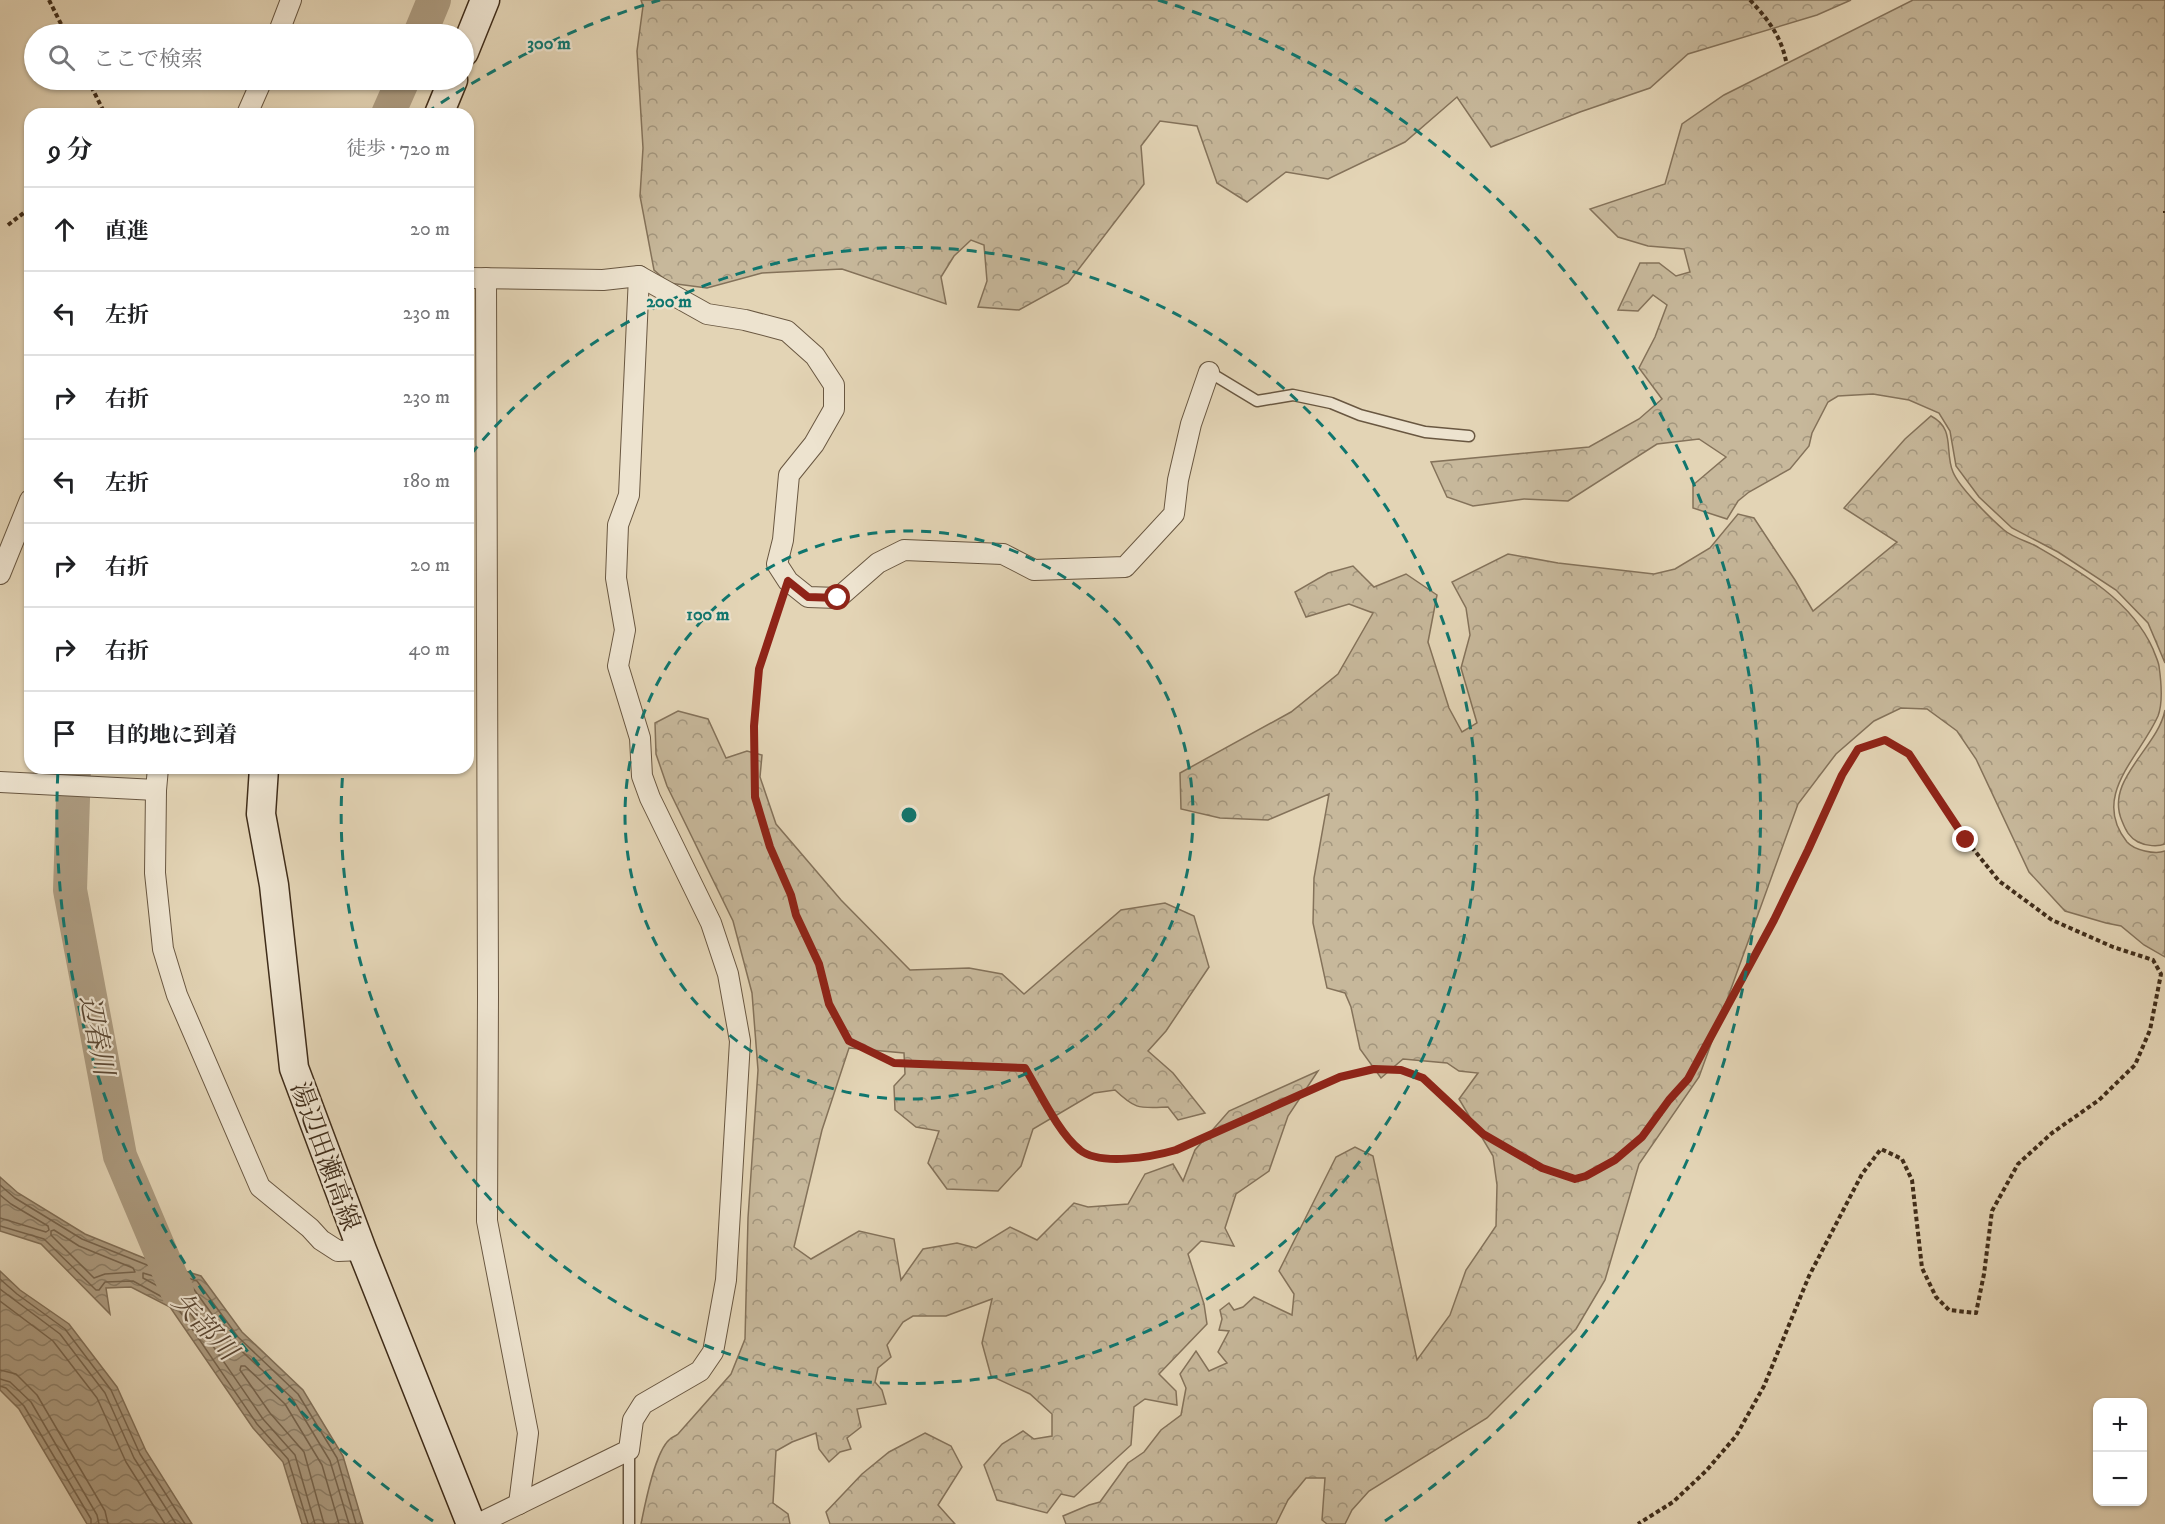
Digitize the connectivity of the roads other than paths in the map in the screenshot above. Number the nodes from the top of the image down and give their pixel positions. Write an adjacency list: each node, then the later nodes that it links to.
1 (291, 0): 3 (street)
2 (485, 0): 4 (main road)
3 (282, 24)
4 (474, 27)
5 (257, 90): 7 (street)
6 (449, 90): 8 (main road)
7 (249, 108)
8 (441, 108)
9 (639, 276): 10 (street); 11 (street); 20 (street)
10 (477, 278): 21 (street)
11 (1209, 372): 12 (lane)
12 (1469, 436)
13 (24, 515): 14 (street)
14 (0, 574)
15 (156, 774): 18 (street)
16 (264, 774): 19 (main road, 湯辺田瀬高線)
17 (2, 782): 18 (street)
18 (149, 790): 19 (street)
19 (362, 1250): 22 (main road, 湯辺田瀬高線)
20 (628, 1450): 21 (street); 24 (lane)
21 (519, 1504): 23 (street)
22 (471, 1524)
23 (478, 1524)
24 (629, 1524)

